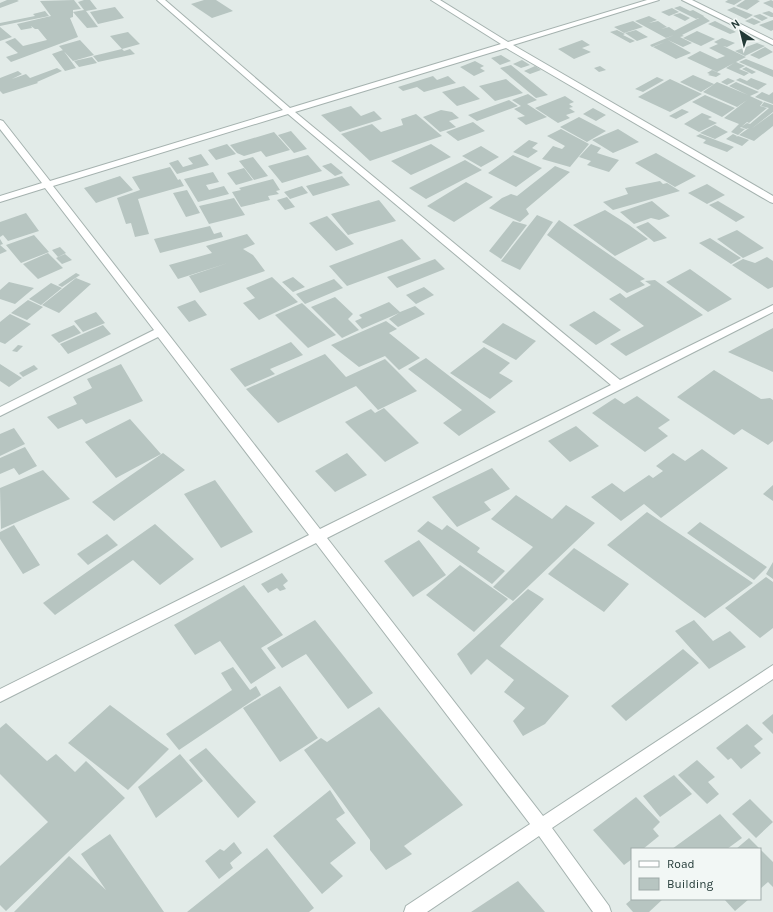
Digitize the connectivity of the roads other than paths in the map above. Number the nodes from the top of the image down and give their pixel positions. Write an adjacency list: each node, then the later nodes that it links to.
1 (161, 0): 7 (street)
2 (435, 0): 6 (street)
3 (654, 0): 6 (street)
4 (686, 0): 5 (street)
5 (773, 43)
6 (507, 45): 7 (street); 11 (street)
7 (290, 112): 9 (street); 14 (street)
8 (0, 123): 9 (street)
9 (48, 185): 10 (street); 13 (street)
10 (0, 199)
11 (773, 200)
12 (773, 308): 14 (street)
13 (161, 331): 15 (street); 16 (street)
14 (620, 386): 16 (street)
15 (0, 412)
16 (318, 536): 18 (street); 19 (street)
17 (773, 672): 19 (street)
18 (0, 696)
19 (542, 826): 20 (street); 21 (street)
20 (412, 912)
21 (604, 912)

